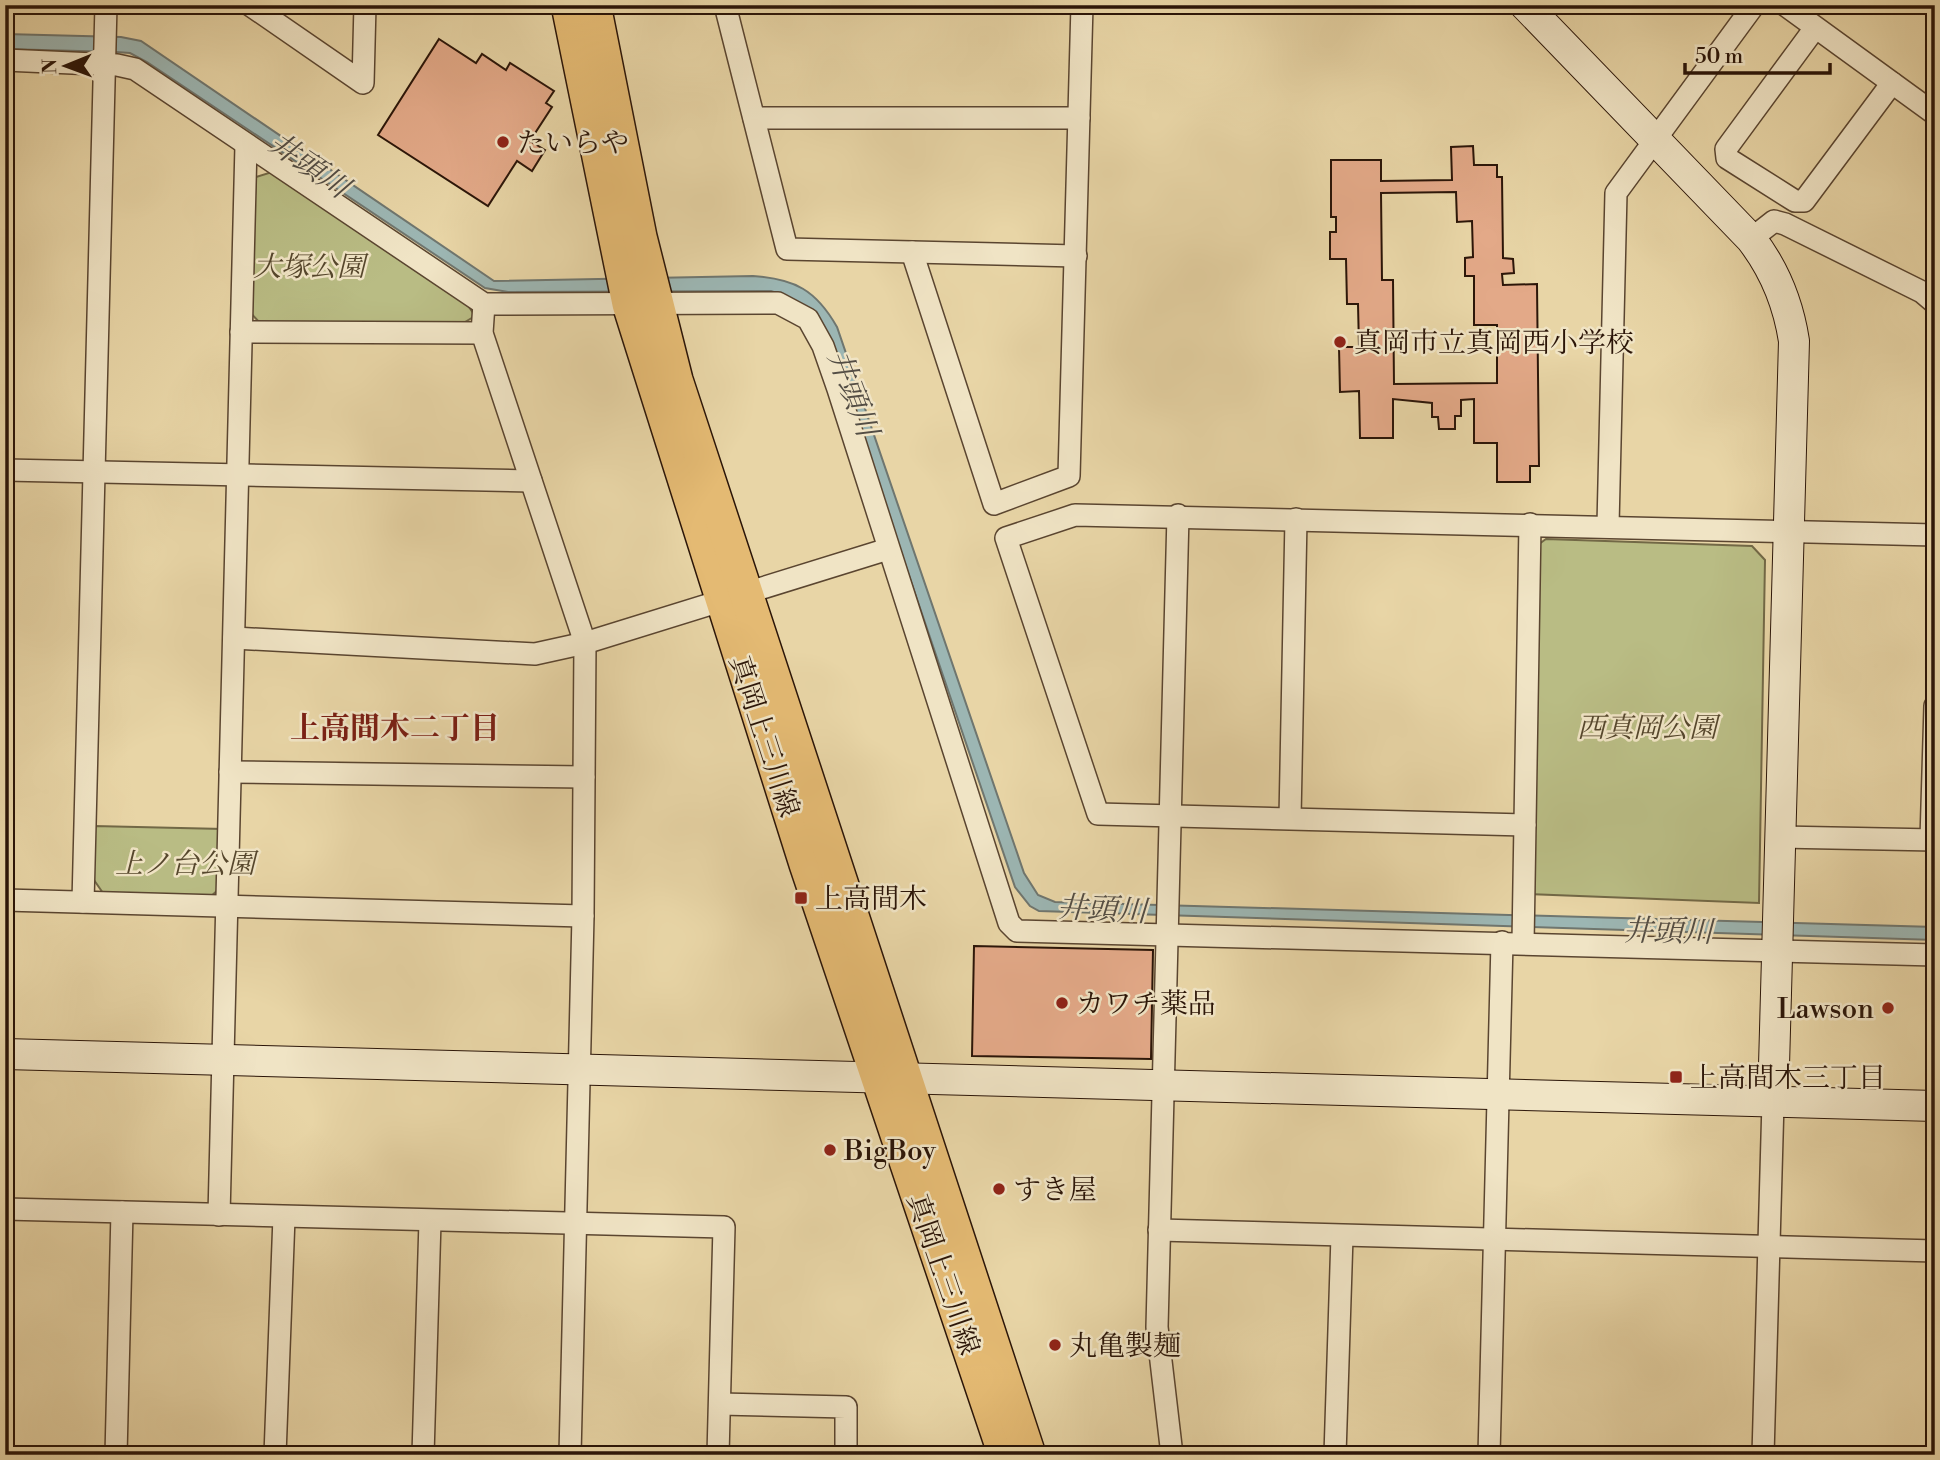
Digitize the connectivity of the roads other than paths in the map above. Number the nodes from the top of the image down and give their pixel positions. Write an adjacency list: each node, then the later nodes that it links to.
1 (106, 5): 13 (street)
2 (250, 5): 3 (street)
3 (365, 5)
4 (568, 5): 25 (main road, 真岡上三川線)
5 (594, 5): 25 (main road, 真岡上三川線)
6 (725, 5): 16 (street)
7 (1082, 5): 17 (street)
8 (1525, 5): 18 (street)
9 (1754, 5): 18 (street)
10 (1785, 5): 11 (street)
11 (1815, 27): 14 (street); 14 (street)
12 (5, 60): 13 (street)
13 (104, 64): 19 (street); 29 (street)
14 (1892, 83): 15 (street)
15 (1935, 114)
16 (754, 118): 17 (street); 21 (street)
17 (1079, 118): 22 (street)
18 (1656, 139): 20 (street); 35 (street)
19 (246, 145): 24 (street); 26 (street)
20 (1751, 239): 23 (street); 36 (street)
21 (912, 252): 22 (street); 22 (street)
22 (1076, 256)
23 (1935, 303)
24 (484, 304): 25 (street); 27 (street)
25 (642, 304): 38 (street); 39 (main road, 真岡上三川線)
26 (242, 332): 27 (street); 30 (street)
27 (482, 333): 31 (street)
28 (5, 470): 29 (street)
29 (94, 472): 30 (street); 51 (street)
30 (238, 475): 31 (street); 40 (street)
31 (531, 481): 41 (street)
32 (1178, 515): 33 (street); 45 (street); 45 (street)
33 (1296, 519): 34 (street); 46 (street)
34 (1530, 524): 35 (street); 47 (street)
35 (1608, 526): 36 (street)
36 (1790, 529): 37 (street); 48 (street)
37 (1935, 534)
38 (887, 549): 39 (street); 54 (street)
39 (734, 599): 41 (street); 61 (main road, 真岡上三川線)
40 (234, 638): 41 (street); 43 (street)
41 (585, 643): 44 (street)
42 (1935, 706): 49 (street)
43 (230, 772): 44 (street); 52 (street)
44 (584, 777): 53 (street)
45 (1169, 816): 46 (street); 54 (street)
46 (1290, 818): 47 (street)
47 (1525, 825): 55 (street)
48 (1780, 837): 49 (street); 56 (street)
49 (1933, 839)
50 (5, 900): 51 (street)
51 (83, 902): 52 (street)
52 (226, 907): 53 (street); 59 (street)
53 (583, 916): 60 (street)
54 (1166, 934): 55 (street); 62 (street)
55 (1513, 942): 56 (street); 63 (street)
56 (1777, 951): 57 (street); 64 (street)
57 (1935, 955)
58 (5, 1054): 59 (street)
59 (223, 1060): 60 (street); 68 (street)
60 (580, 1069): 61 (street); 71 (street)
61 (891, 1079): 62 (street); 84 (main road, 真岡上三川線); 85 (main road, 真岡上三川線)
62 (1161, 1086): 63 (street); 72 (street)
63 (1501, 1096): 64 (street); 74 (street)
64 (1773, 1102): 65 (street); 75 (street)
65 (1935, 1107)
66 (5, 1209): 67 (street)
67 (122, 1212): 68 (street); 78 (street)
68 (219, 1215): 69 (street)
69 (284, 1217): 70 (street); 79 (street)
70 (430, 1221): 71 (street); 80 (street)
71 (577, 1225): 77 (street); 81 (street)
72 (1159, 1230): 73 (street); 86 (street)
73 (1342, 1236): 74 (street); 87 (street)
74 (1495, 1238): 75 (street); 88 (street)
75 (1769, 1247): 76 (street); 89 (street)
76 (1935, 1251)
77 (720, 1404): 82 (street); 83 (street)
78 (116, 1455)
79 (275, 1455)
80 (423, 1455)
81 (570, 1455)
82 (718, 1455)
83 (846, 1455)
84 (1005, 1455)
85 (1029, 1455)
86 (1172, 1455)
87 (1335, 1455)
88 (1489, 1455)
89 (1763, 1455)

